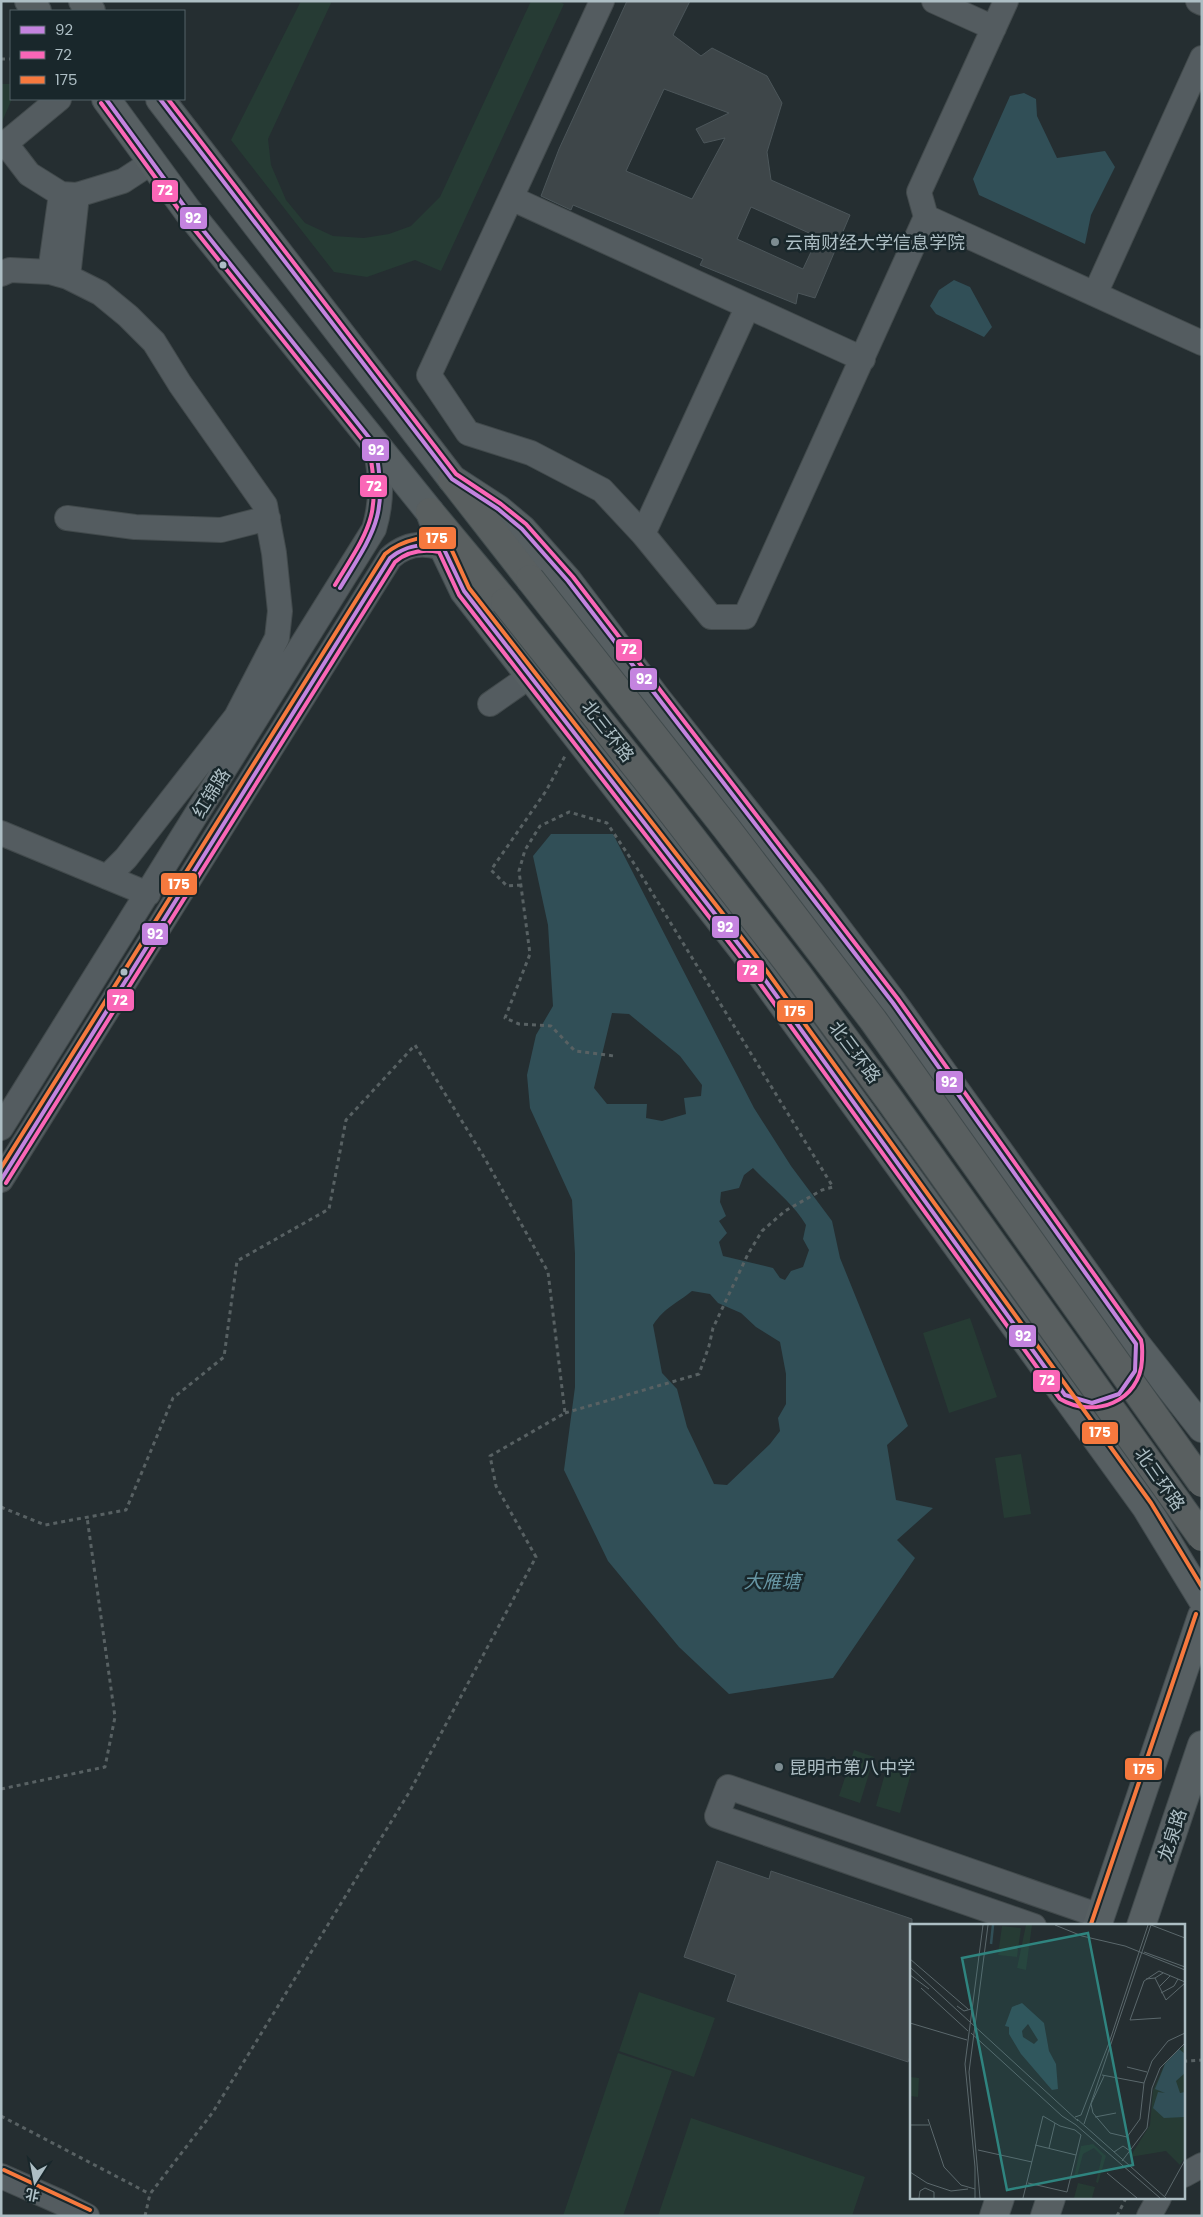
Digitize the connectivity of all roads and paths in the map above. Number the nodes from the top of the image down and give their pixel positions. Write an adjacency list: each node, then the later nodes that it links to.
1 (602, 1): 14 (street)
2 (934, 1): 6 (street)
3 (1006, 1): 6 (street)
4 (1198, 1): 5 (street)
5 (1202, 3)
6 (994, 28): 15 (street)
7 (1202, 58): 18 (street)
8 (58, 100): 11 (street)
9 (107, 100): 12 (main road)
10 (161, 100): 23 (main road)
11 (3, 145): 13 (street)
12 (152, 162): 13 (street); 22 (main road)
13 (69, 194): 17 (street)
14 (511, 198): 19 (street); 27 (street)
15 (926, 217): 18 (street); 21 (street)
16 (1, 274): 17 (street)
17 (59, 275): 26 (street)
18 (1095, 294): 20 (street)
19 (747, 308): 21 (street); 27 (street)
20 (1202, 343)
21 (863, 359): 27 (street)
22 (376, 445): 24 (main road); 36 (street, 红锦路)
23 (452, 479): 40 (main road); 44 (highway, 北三环路, bridge)
24 (430, 512): 28 (main road); 29 (highway, 北三环路)
25 (67, 518): 26 (street)
26 (268, 518): 34 (street)
27 (643, 534)
28 (443, 547): 29 (street); 30 (main road); 39 (street, 红锦路)
29 (475, 565): 47 (highway, 北三环路, bridge)
30 (530, 676): 31 (street); 41 (main road)
31 (490, 704)
32 (569, 749): 35 (path)
33 (1, 833): 34 (street)
34 (107, 877): 36 (street)
35 (521, 885): 37 (path); 42 (path)
36 (148, 894): 38 (street, 红锦路)
37 (614, 1056)
38 (1, 1128)
39 (1, 1180)
40 (1136, 1344): 41 (main road); 43 (main road)
41 (1065, 1395): 48 (main road)
42 (565, 1414): 46 (path); 61 (path)
43 (1199, 1421)
44 (1202, 1483)
45 (1, 1507): 46 (path)
46 (87, 1517): 51 (path)
47 (1202, 1537)
48 (1202, 1598)
49 (1202, 1616): 52 (main road)
50 (1202, 1745): 54 (main road, 龙泉路)
51 (1, 1790)
52 (1098, 1921): 53 (street)
53 (1028, 1924)
54 (1142, 1924)
55 (1202, 2060): 56 (path)
56 (1186, 2061)
57 (1, 2116): 61 (path)
58 (1202, 2165): 59 (street)
59 (1186, 2175)
60 (1, 2176): 66 (street)
61 (150, 2194): 67 (path)
62 (999, 2200): 68 (main road)
63 (1050, 2200): 69 (main road)
64 (1125, 2200): 70 (path)
65 (1158, 2200): 71 (street)
66 (87, 2216)
67 (145, 2216)
68 (994, 2216)
69 (1045, 2216)
70 (1117, 2216)
71 (1149, 2216)

